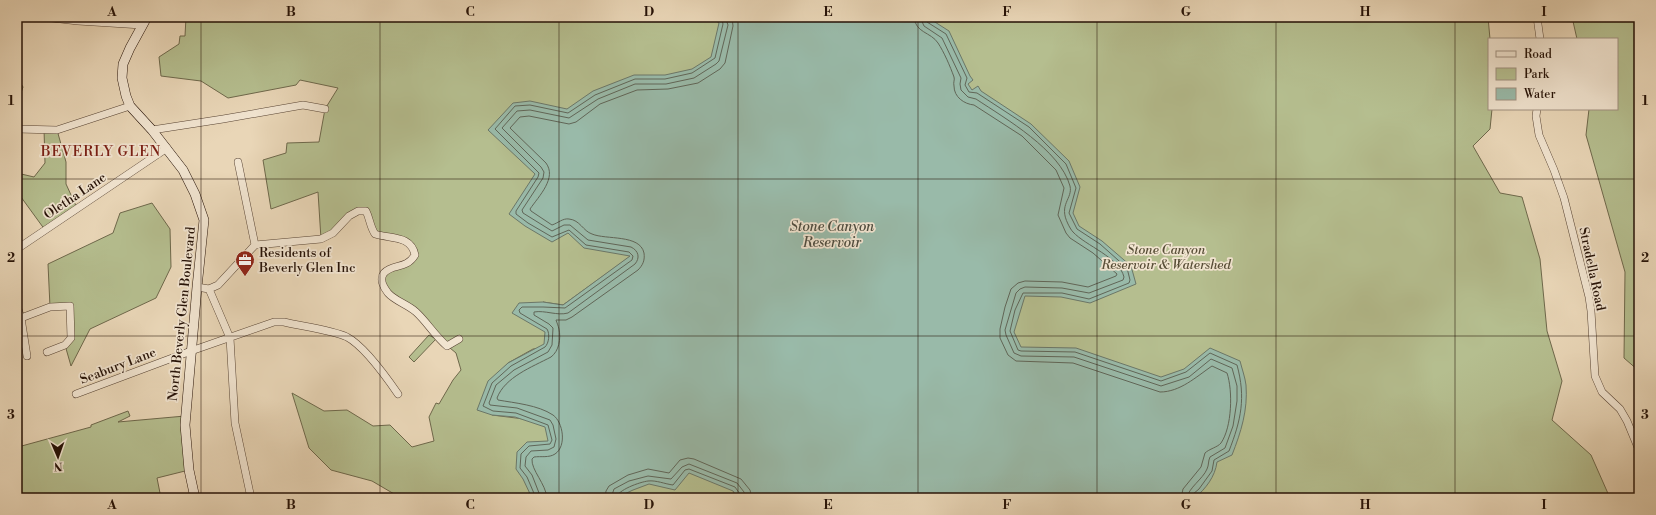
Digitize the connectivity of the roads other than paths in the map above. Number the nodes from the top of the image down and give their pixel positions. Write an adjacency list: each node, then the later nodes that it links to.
1 (43, 17): 3 (street)
2 (1537, 17): 5 (street)
3 (78, 19): 4 (street)
4 (144, 21): 6 (main road, North Beverly Glen Boulevard)
5 (1540, 38)
6 (130, 106): 9 (street); 10 (main road, North Beverly Glen Boulevard)
7 (325, 109): 10 (street)
8 (1537, 110): 26 (street, Stradella Road)
9 (17, 129)
10 (152, 130): 11 (main road, North Beverly Glen Boulevard)
11 (166, 148): 14 (street, Oletha Lane); 15 (main road, North Beverly Glen Boulevard)
12 (238, 162): 13 (street)
13 (255, 245): 16 (street); 20 (street)
14 (17, 249)
15 (197, 288): 16 (street); 21 (main road, North Beverly Glen Boulevard)
16 (209, 289): 19 (street)
17 (17, 306): 18 (street)
18 (21, 318): 22 (street); 23 (street)
19 (230, 338): 21 (street, Seabury Lane); 25 (street, Seabury Lane); 28 (street)
20 (459, 338)
21 (191, 351): 24 (street, Seabury Lane); 27 (main road, North Beverly Glen Boulevard)
22 (47, 352)
23 (27, 356)
24 (76, 394)
25 (398, 394)
26 (1639, 450)
27 (195, 498)
28 (251, 498)

